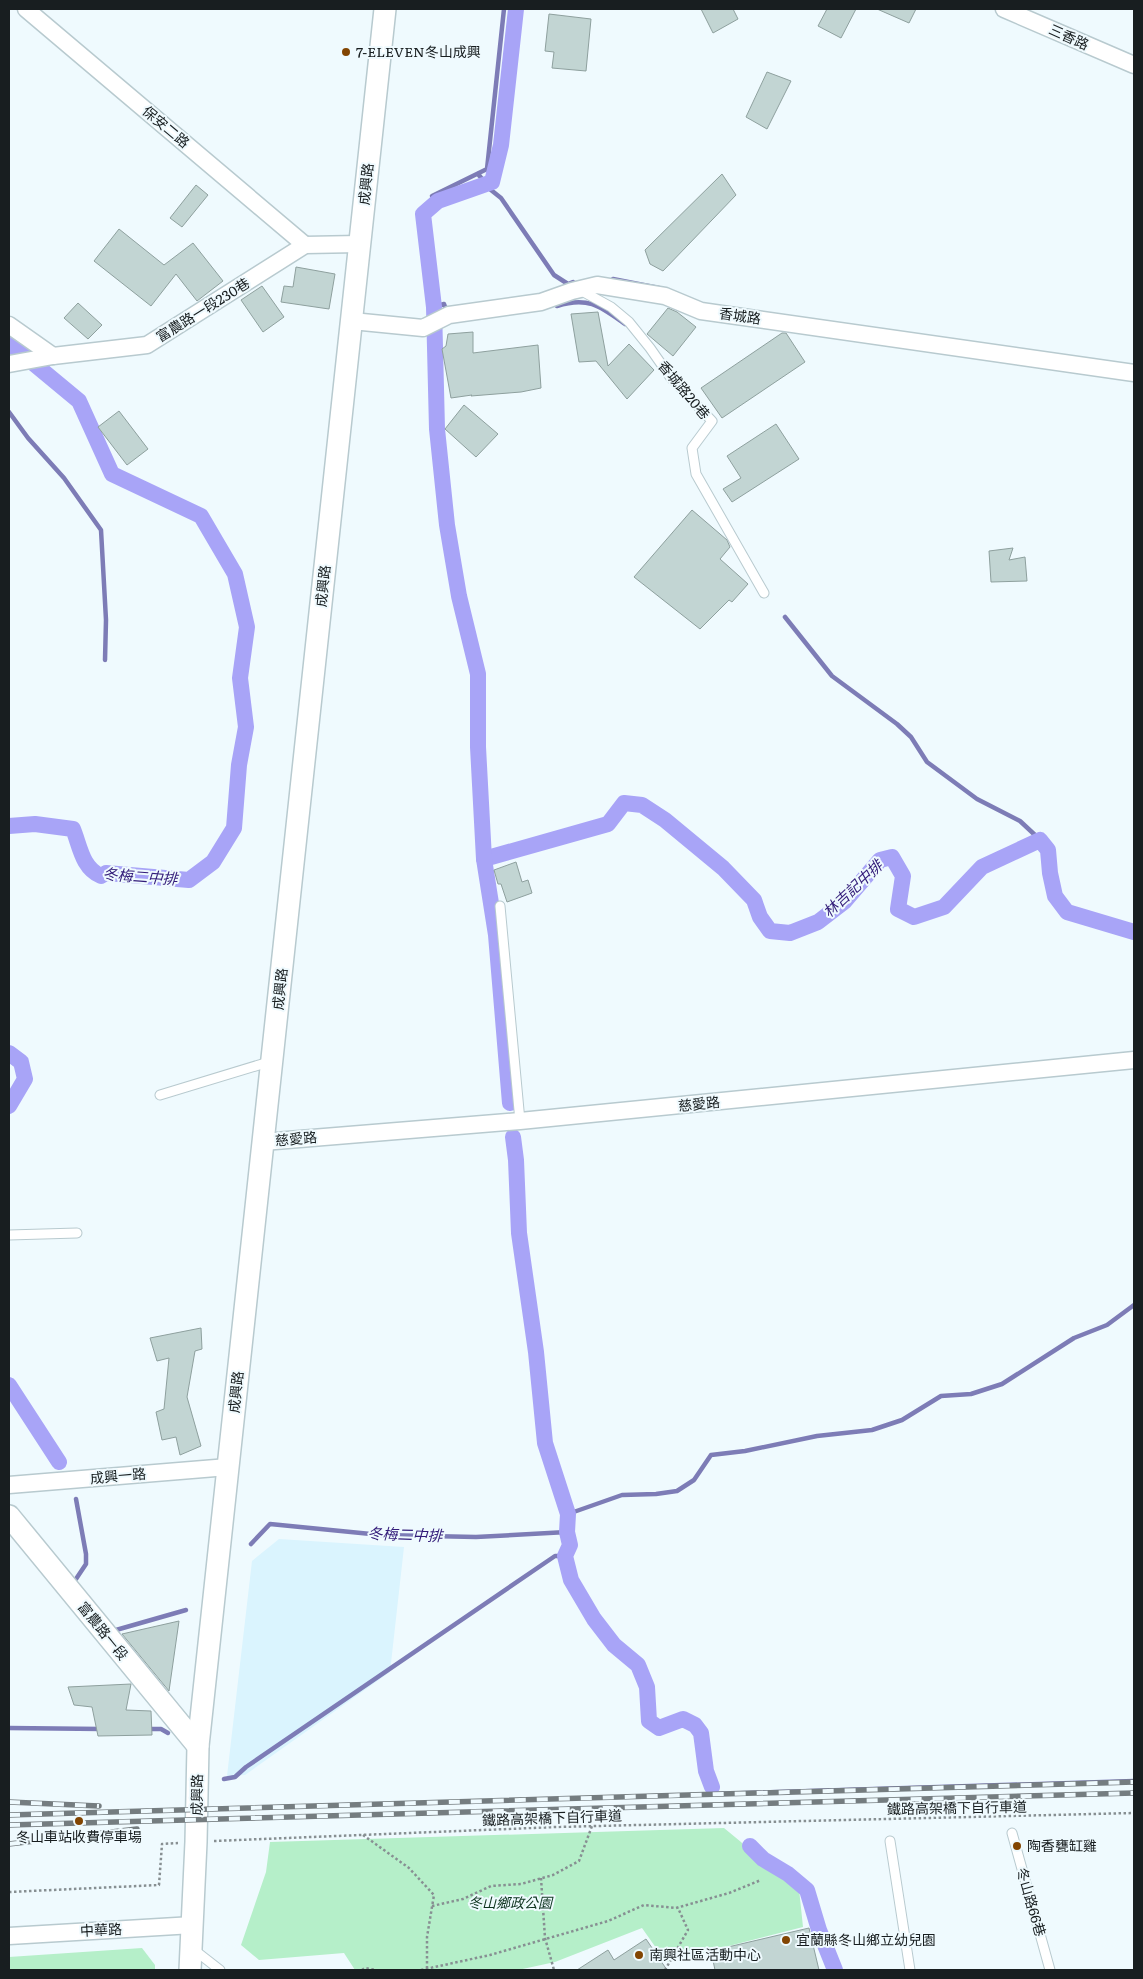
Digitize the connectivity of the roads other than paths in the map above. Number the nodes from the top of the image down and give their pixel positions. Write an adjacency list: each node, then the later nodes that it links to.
1 (26, 9): 6 (street, 保安二路)
2 (385, 9): 5 (street, 成興路)
3 (1004, 9): 4 (street, 三香路)
4 (1134, 65)
5 (359, 244): 6 (street); 8 (street, 成興路)
6 (305, 245): 10 (street, 富農路一段230巷)
7 (580, 290): 8 (street, 香城路); 12 (street, 香城路); 13 (lane, 香城路20巷)
8 (352, 321): 16 (street, 成興路)
9 (9, 324): 10 (street)
10 (53, 356): 11 (street, 富農路一段230巷)
11 (9, 364)
12 (1134, 373)
13 (764, 593)
14 (500, 906): 18 (lane)
15 (1134, 1060): 18 (street, 慈愛路)
16 (272, 1061): 17 (lane); 19 (street, 成興路)
17 (160, 1095)
18 (520, 1121): 19 (street, 慈愛路)
19 (263, 1142): 22 (street, 成興路)
20 (77, 1233): 21 (lane)
21 (9, 1235)
22 (228, 1467): 23 (street, 成興一路); 25 (street, 成興路)
23 (9, 1485)
24 (9, 1516): 25 (street, 富農路一段)
25 (198, 1746): 28 (street, 成興路)
26 (1012, 1833): 34 (lane, 冬山路66巷)
27 (890, 1841): 33 (lane)
28 (192, 1925): 29 (street, 中華路); 30 (street, 成興路)
29 (9, 1936)
30 (191, 1948): 31 (street, 成興路); 32 (lane)
31 (190, 1970)
32 (220, 1970)
33 (910, 1970)
34 (1050, 1970)

